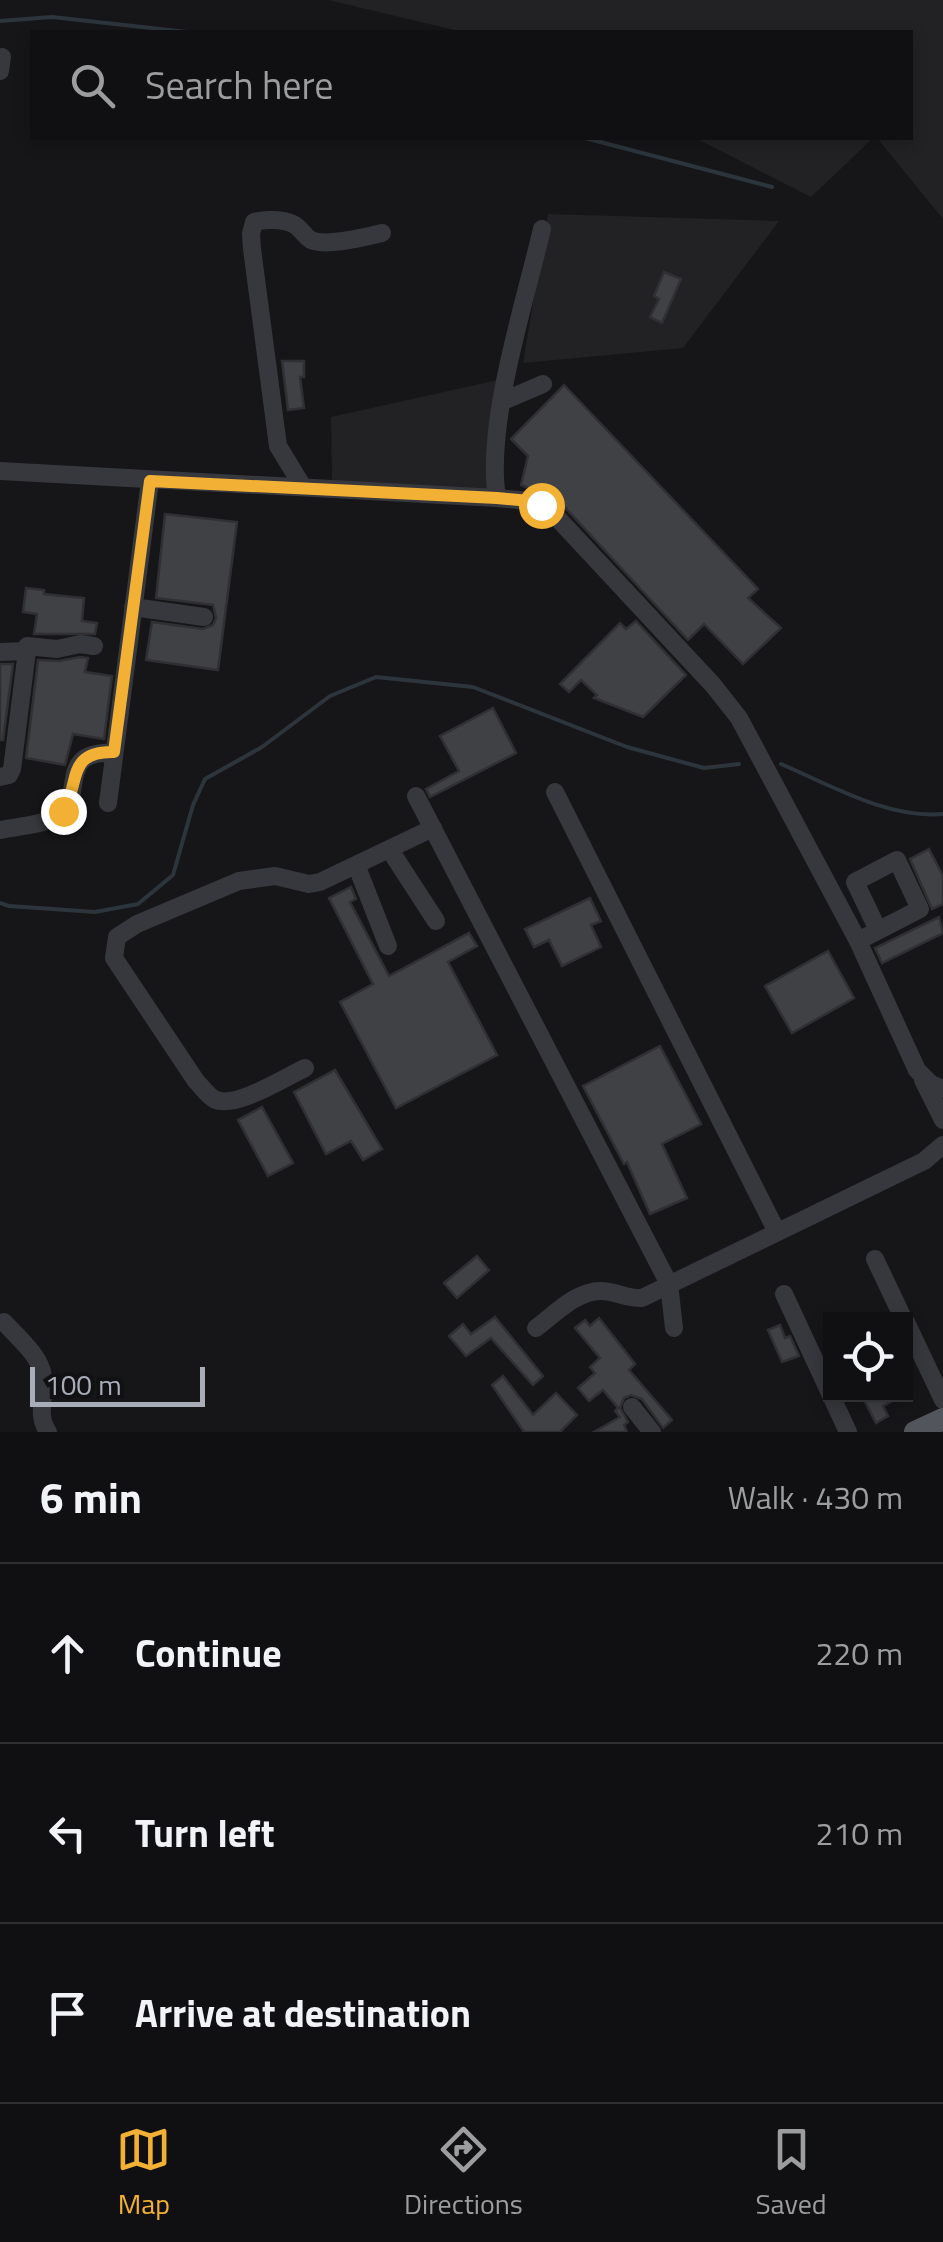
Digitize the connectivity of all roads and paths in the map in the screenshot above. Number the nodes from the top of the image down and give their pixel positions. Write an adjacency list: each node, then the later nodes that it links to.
1 (542, 228): 4 (street)
2 (382, 233): 7 (street)
3 (544, 384): 4 (street)
4 (501, 402): 8 (street)
5 (0, 472): 6 (street)
6 (150, 481): 7 (street); 9 (street)
7 (303, 487): 8 (street)
8 (497, 498): 25 (street)
9 (133, 608): 10 (street); 14 (street)
10 (204, 617)
11 (94, 646): 12 (street)
12 (27, 651): 13 (street); 15 (street)
13 (0, 652)
14 (114, 752): 18 (street); 20 (street)
15 (0, 777)
16 (555, 792): 32 (street)
17 (416, 796): 19 (street)
18 (108, 803)
19 (433, 828): 21 (street); 34 (street)
20 (0, 830)
21 (390, 850): 22 (street); 23 (street)
22 (357, 866): 26 (street); 27 (street)
23 (436, 921)
24 (878, 930): 25 (street)
25 (858, 941): 28 (street)
26 (388, 946)
27 (304, 1068)
28 (917, 1070): 29 (street); 30 (street)
29 (943, 1089)
30 (943, 1120)
31 (943, 1146): 32 (street)
32 (776, 1230): 34 (street)
33 (874, 1259): 37 (street)
34 (669, 1284): 36 (street); 36 (street)
35 (784, 1294): 46 (street)
36 (642, 1298): 39 (street)
37 (900, 1312)
38 (4, 1322): 44 (street)
39 (536, 1328)
40 (913, 1338): 41 (street)
41 (943, 1400)
42 (632, 1407): 45 (street)
43 (943, 1418): 47 (main road)
44 (48, 1432)
45 (652, 1432)
46 (848, 1432)
47 (915, 1432)

